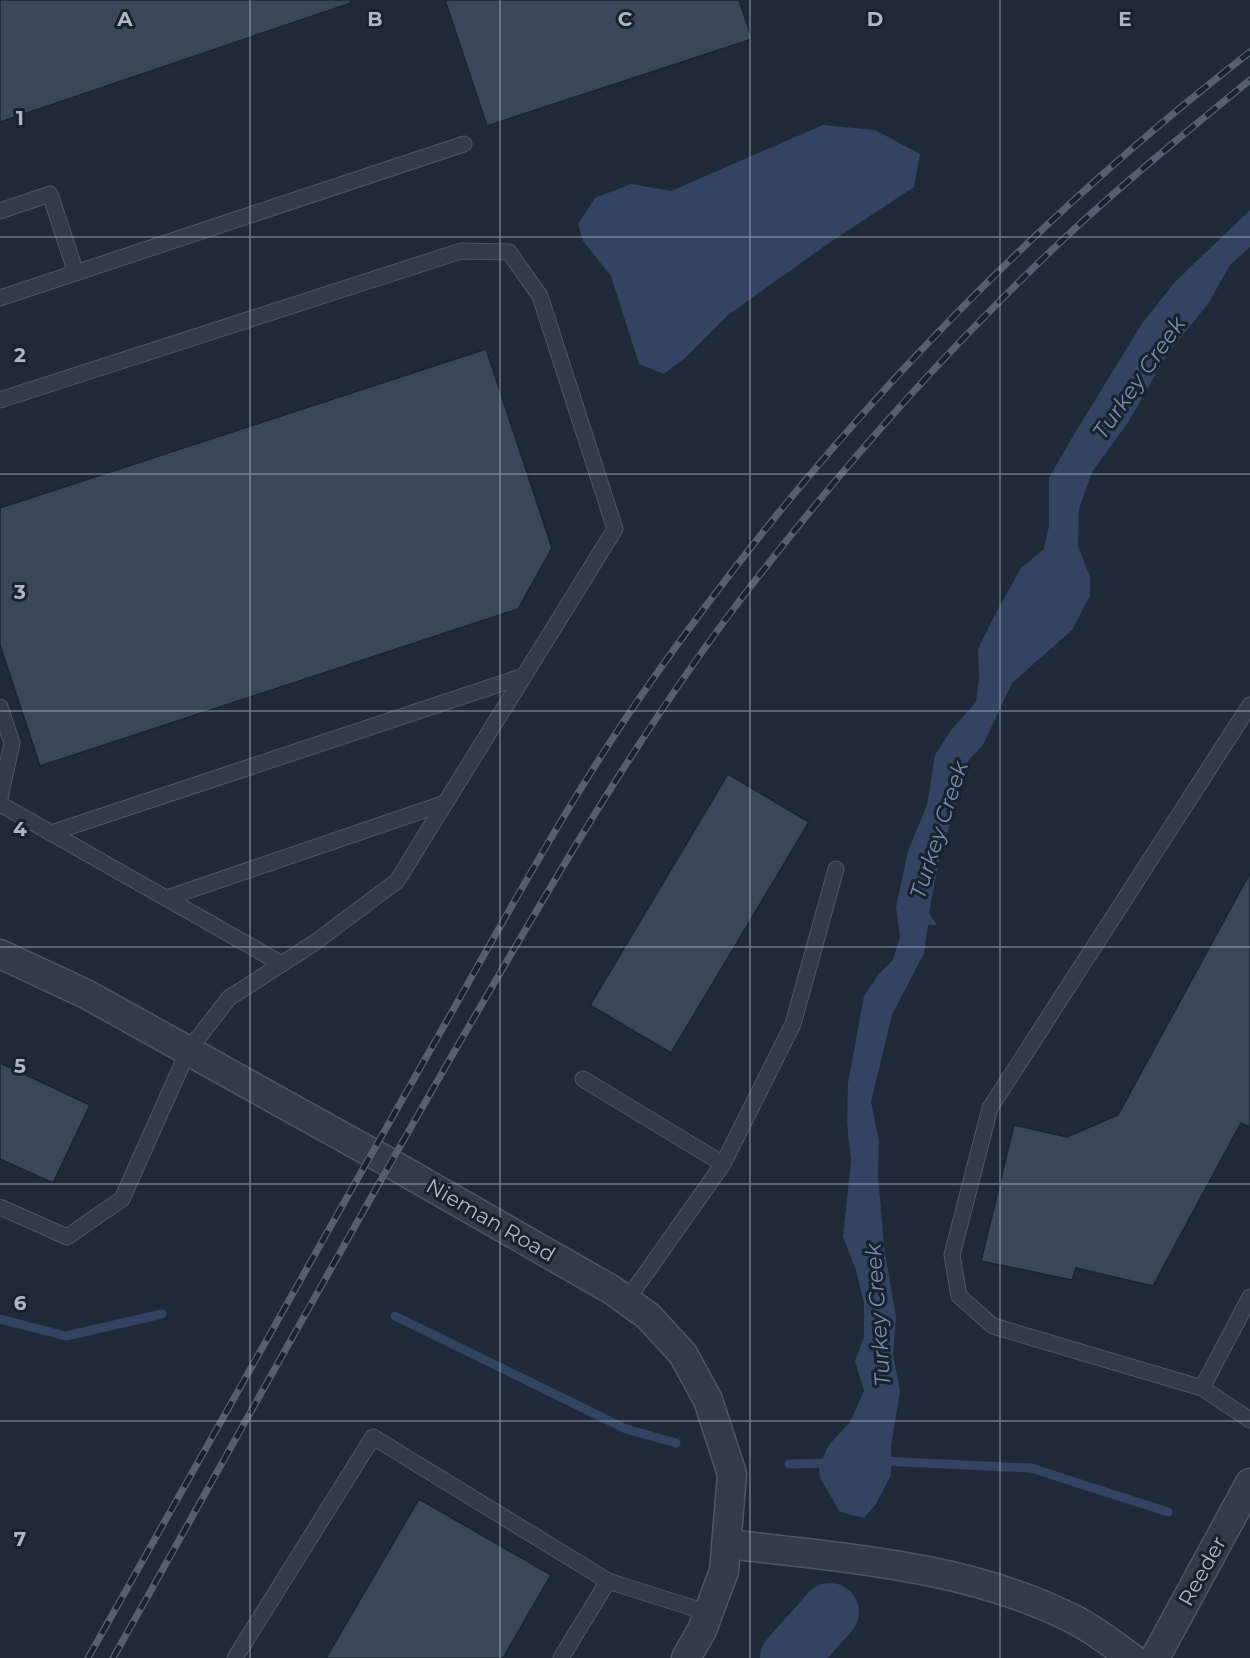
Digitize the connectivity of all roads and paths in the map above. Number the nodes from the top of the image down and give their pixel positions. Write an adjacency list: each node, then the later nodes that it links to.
1 (464, 144): 3 (lane)
2 (0, 211): 3 (lane)
3 (76, 273): 4 (lane)
4 (0, 298)
5 (0, 400): 6 (lane)
6 (524, 676): 10 (lane); 12 (lane)
7 (1250, 705): 23 (lane)
8 (0, 707): 9 (lane)
9 (0, 798)
10 (445, 803): 14 (lane); 16 (lane)
11 (0, 804): 12 (lane)
12 (51, 833): 14 (lane)
13 (836, 869): 19 (lane)
14 (167, 898): 16 (lane)
15 (0, 954): 17 (street, Nieman Road)
16 (282, 963): 17 (lane)
17 (188, 1051): 20 (lane); 22 (street, Nieman Road)
18 (583, 1079): 19 (lane)
19 (723, 1164): 22 (lane)
20 (0, 1207)
21 (1250, 1297): 23 (lane)
22 (627, 1300): 26 (street, Nieman Road)
23 (1202, 1388): 24 (lane)
24 (1250, 1420)
25 (1250, 1483): 33 (street, Reeder)
26 (728, 1544): 28 (street, Nieman Road); 32 (street)
27 (608, 1581): 28 (lane); 29 (lane); 30 (lane)
28 (709, 1613): 31 (street, Nieman Road)
29 (235, 1658)
30 (561, 1658)
31 (686, 1658)
32 (1132, 1658)
33 (1155, 1658)

